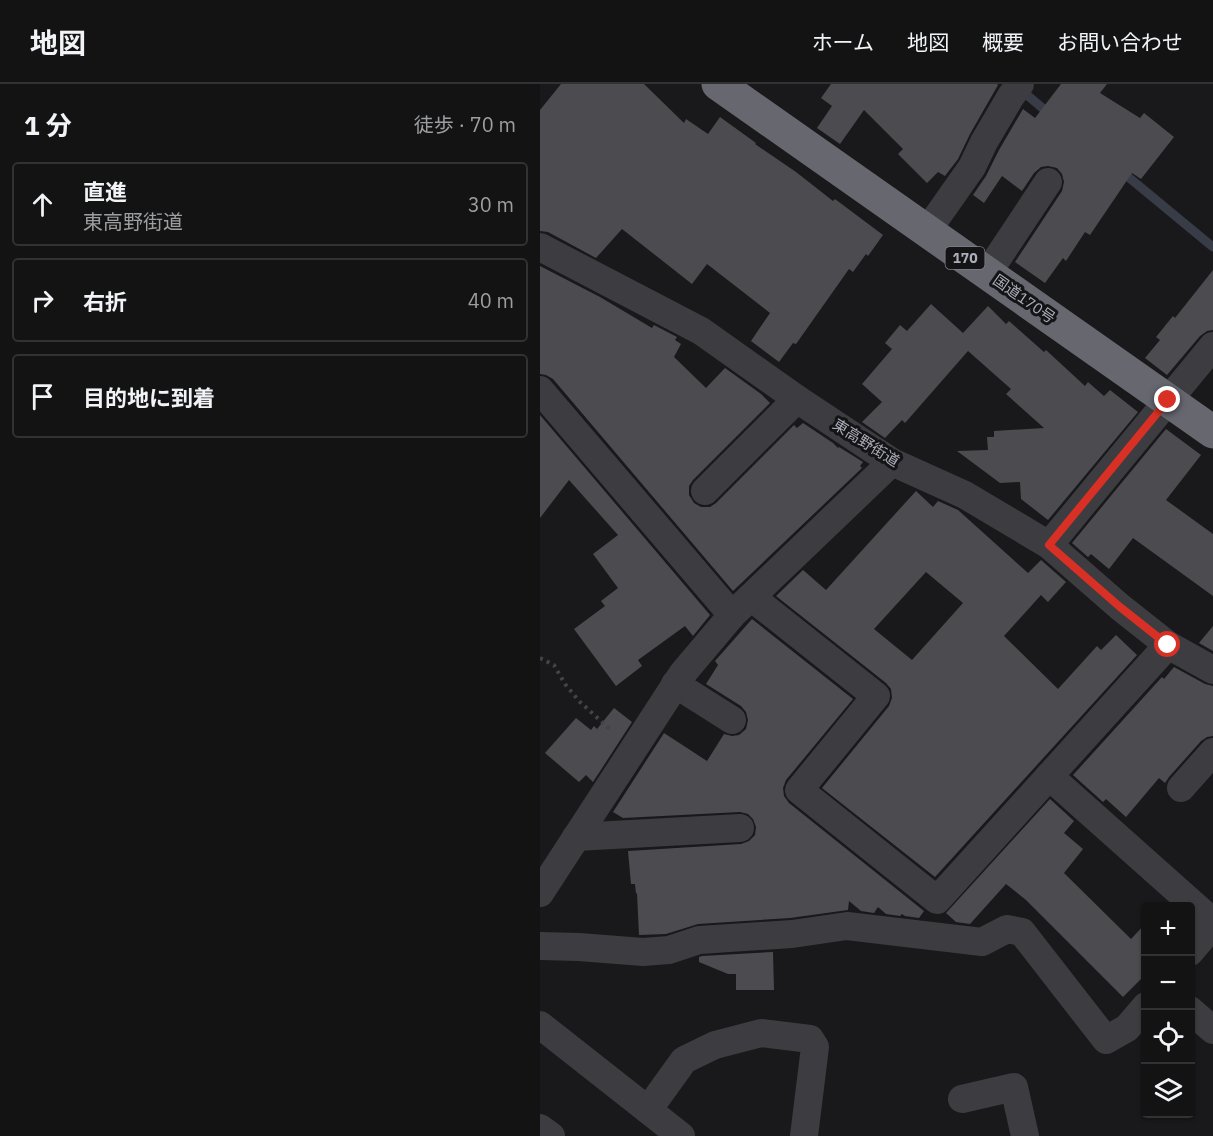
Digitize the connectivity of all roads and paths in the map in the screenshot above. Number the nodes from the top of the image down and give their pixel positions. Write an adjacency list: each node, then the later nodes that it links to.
1 (718, 84): 4 (highway, 国道170号 / 170)
2 (1020, 84): 4 (street)
3 (1048, 182): 6 (street)
4 (927, 231): 6 (highway, 国道170号 / 170)
5 (540, 247): 9 (street, 東高野街道)
6 (987, 274): 10 (highway, 国道170号 / 170)
7 (1213, 346): 10 (street)
8 (540, 390): 15 (street)
9 (797, 399): 12 (street, 東高野街道); 13 (street)
10 (1168, 400): 11 (highway, 国道170号 / 170); 14 (street)
11 (1213, 432)
12 (892, 462): 14 (street, 東高野街道); 15 (street)
13 (705, 491)
14 (1049, 545): 16 (street, 東高野街道)
15 (742, 606): 19 (street); 23 (street)
16 (1168, 645): 18 (street, 東高野街道); 23 (street)
17 (540, 658): 21 (path)
18 (1213, 670)
19 (675, 684): 20 (street); 21 (street)
20 (732, 720)
21 (636, 745): 26 (street)
22 (1213, 752): 24 (street)
23 (1049, 776): 28 (street)
24 (1181, 788)
25 (740, 828): 26 (street)
26 (576, 837): 27 (street)
27 (540, 893)
28 (1213, 923): 30 (street)
29 (540, 946): 31 (street)
30 (1195, 947)
31 (1143, 1010)
32 (1195, 1014): 34 (street)
33 (540, 1025): 36 (street)
34 (1213, 1030)
35 (962, 1099): 41 (street)
36 (648, 1110): 39 (street); 40 (street)
37 (540, 1128): 38 (street)
38 (550, 1136)
39 (681, 1136)
40 (804, 1136)
41 (1025, 1136)

